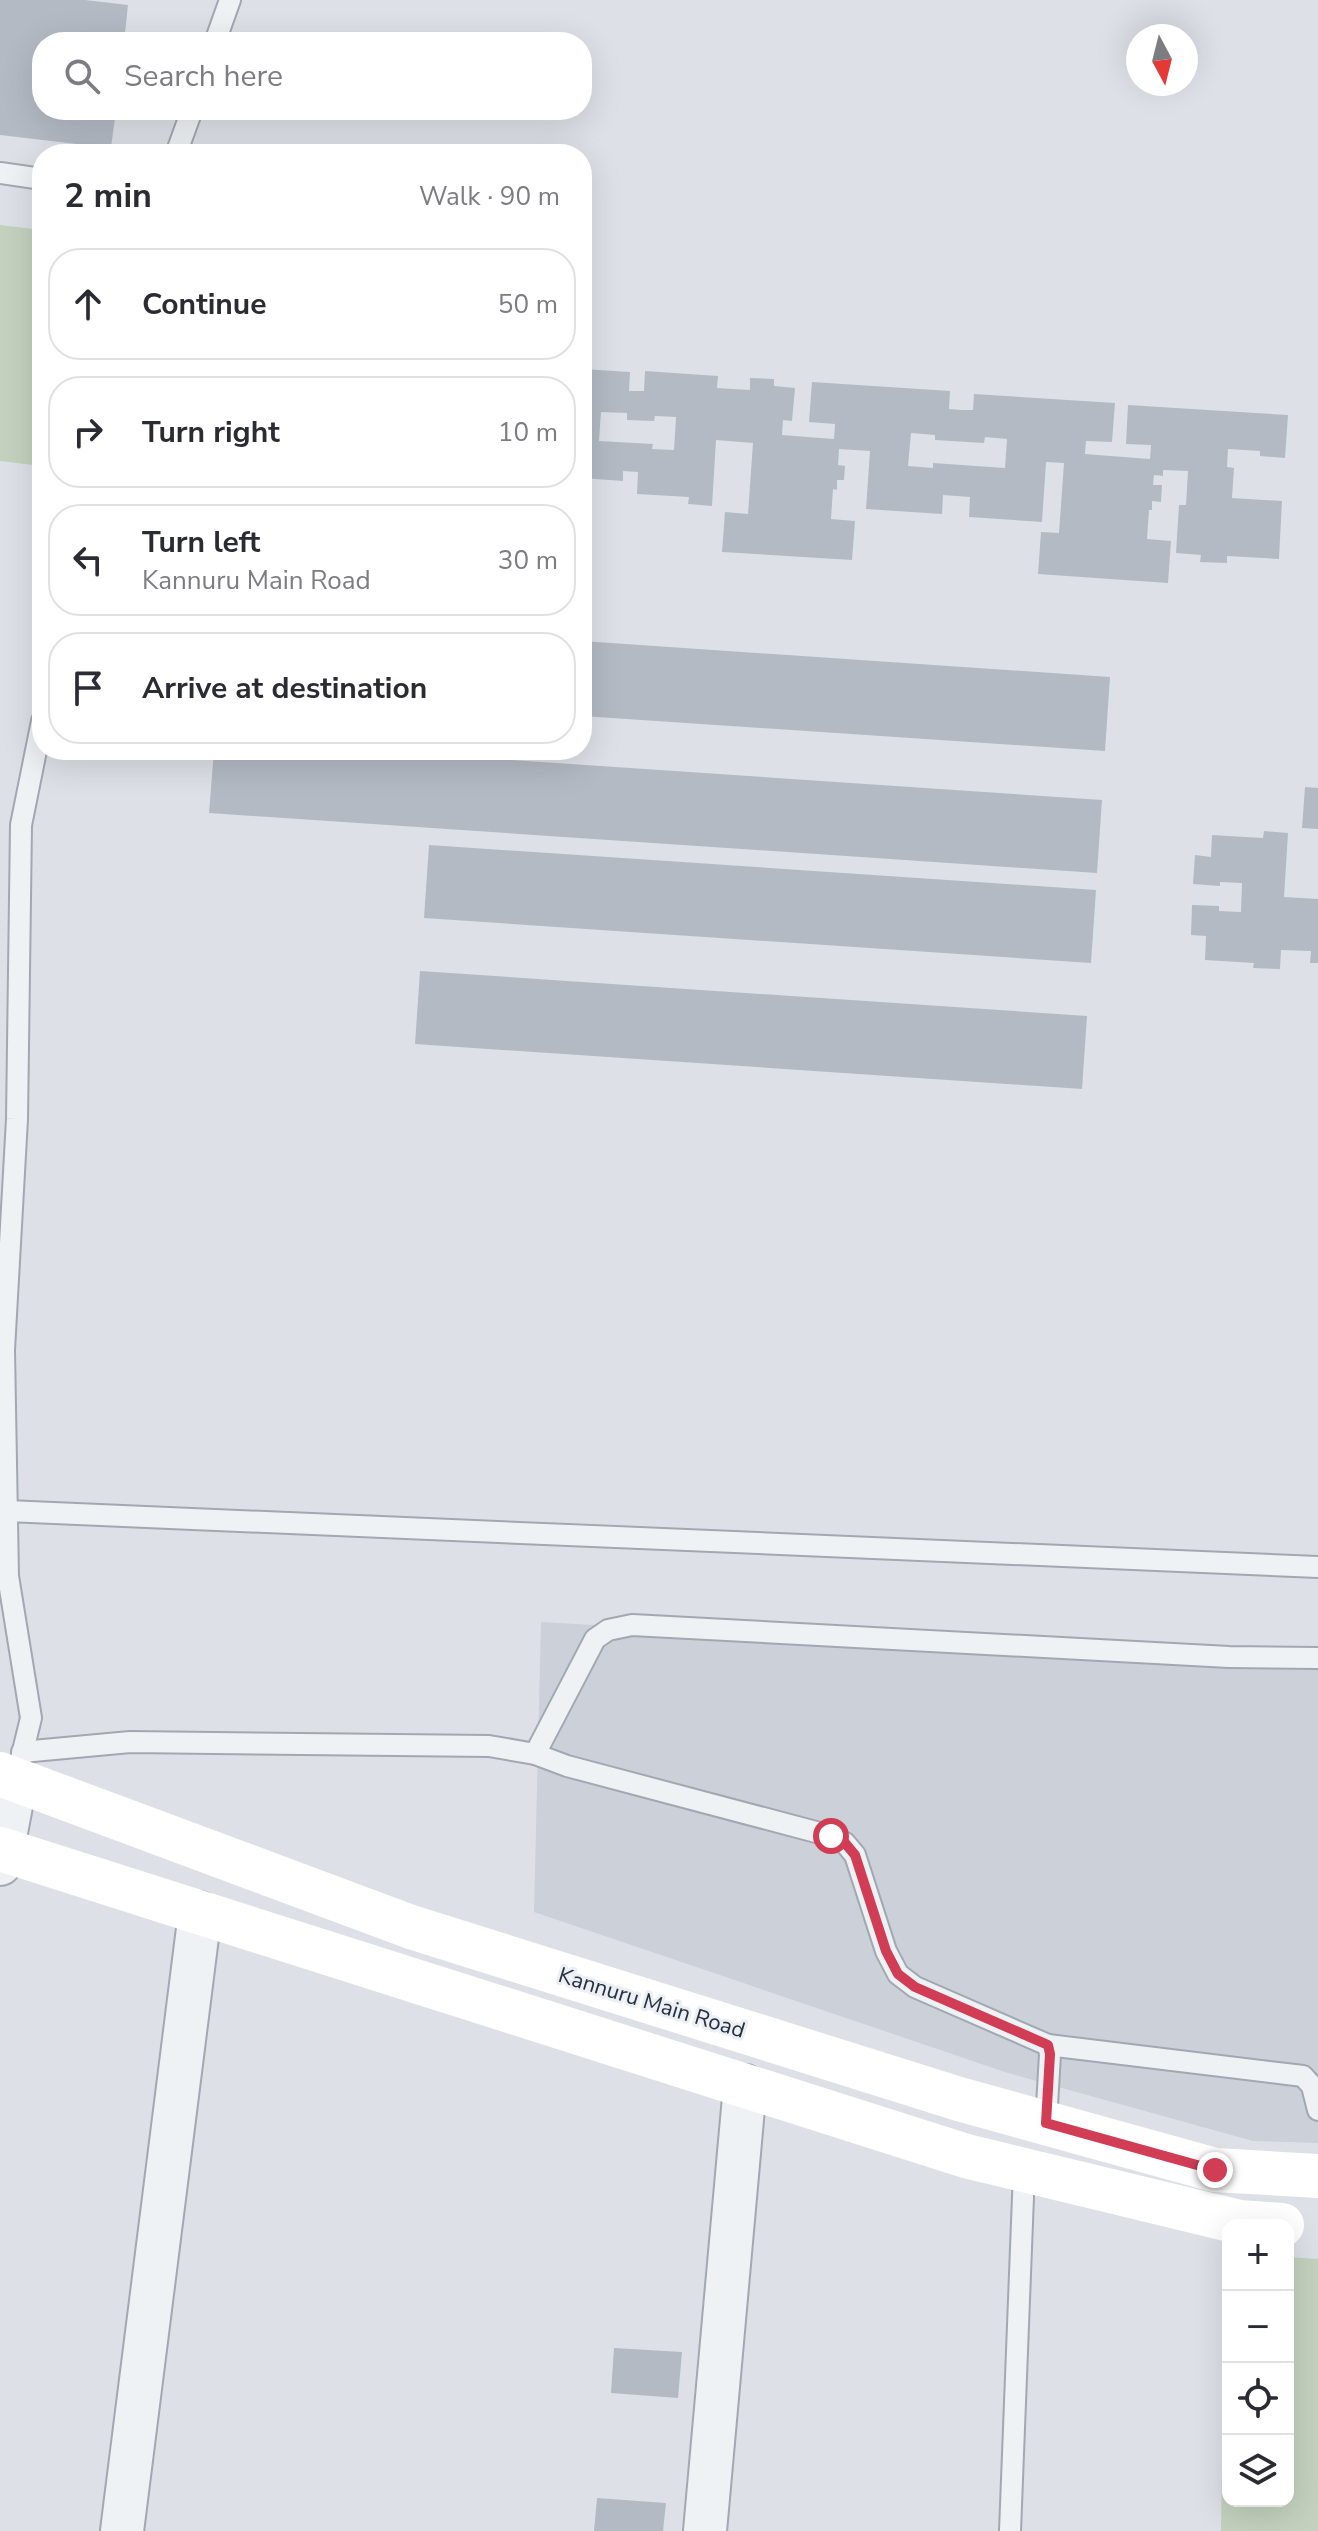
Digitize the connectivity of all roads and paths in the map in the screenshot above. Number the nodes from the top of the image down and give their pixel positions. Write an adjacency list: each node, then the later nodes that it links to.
1 (230, 0): 2 (lane)
2 (219, 32)
3 (188, 120): 4 (lane)
4 (180, 144)
5 (0, 173): 6 (lane)
6 (32, 178)
7 (34, 760): 8 (lane)
8 (7, 1511): 9 (lane); 12 (lane)
9 (1318, 1567)
10 (1318, 1658): 11 (lane)
11 (535, 1754): 12 (lane); 15 (lane)
12 (13, 1768): 13 (street); 18 (main road, Kannuru Main Road)
13 (1, 1855): 14 (main road)
14 (200, 1913): 16 (main road); 24 (street)
15 (1048, 2045): 17 (lane); 18 (lane)
16 (745, 2086): 19 (main road); 25 (street)
17 (1318, 2110)
18 (1046, 2123): 20 (main road, Kannuru Main Road)
19 (1024, 2171): 21 (main road); 26 (lane)
20 (1318, 2176)
21 (1226, 2219)
22 (1294, 2226): 23 (main road)
23 (1318, 2228)
24 (122, 2531)
25 (705, 2531)
26 (1010, 2531)

